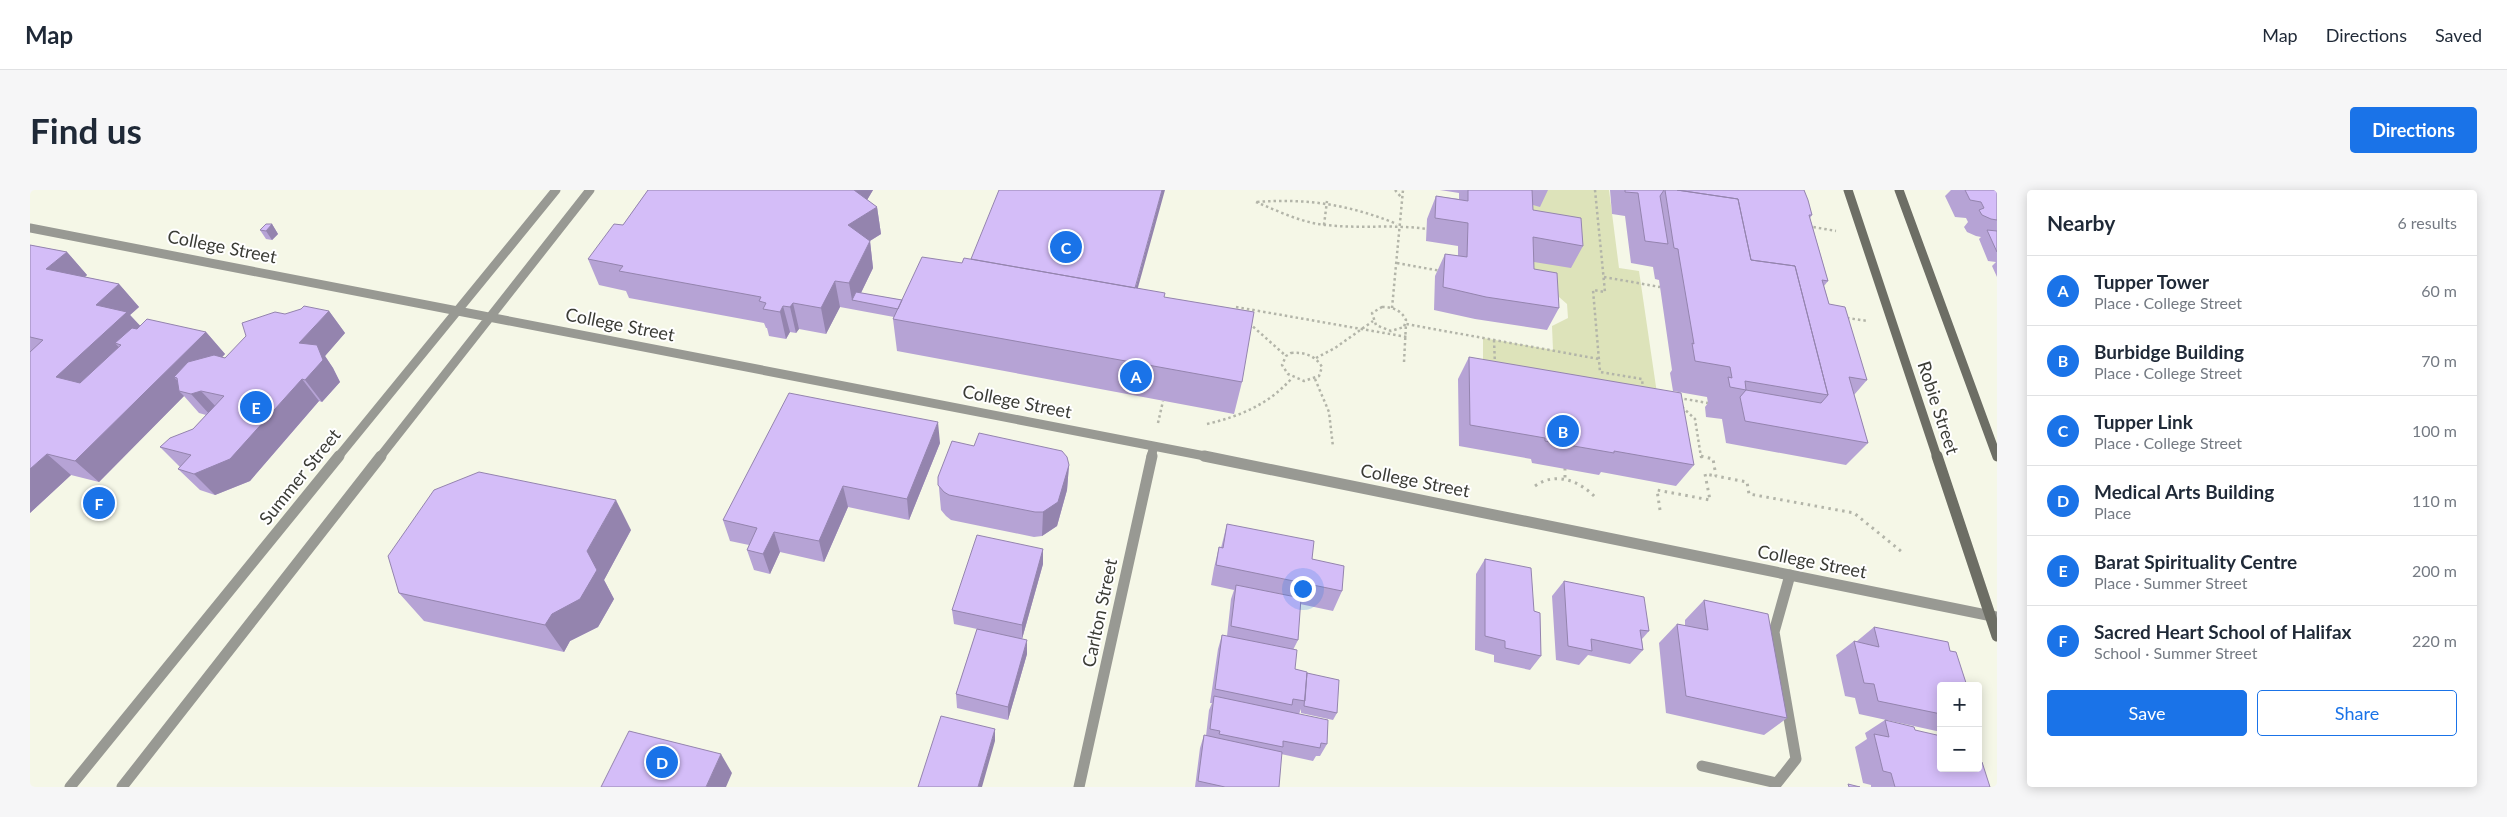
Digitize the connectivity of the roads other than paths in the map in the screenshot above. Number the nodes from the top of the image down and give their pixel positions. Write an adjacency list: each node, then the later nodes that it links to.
1 (556, 190): 6 (street, Summer Street)
2 (590, 190): 7 (street)
3 (1848, 190): 11 (main road, Robie Street)
4 (1899, 190): 9 (main road, Robie Street)
5 (30, 228): 6 (street, College Street)
6 (458, 311): 7 (street, College Street); 14 (street, Summer Street)
7 (490, 317): 8 (street, College Street); 15 (street)
8 (1154, 446): 10 (street, College Street); 16 (street, Carlton Street)
9 (1997, 457)
10 (1790, 575): 11 (street, College Street); 13 (street)
11 (1993, 616): 12 (main road, Robie Street)
12 (1997, 636)
13 (1702, 766)
14 (70, 787)
15 (122, 787)
16 (1079, 787)

